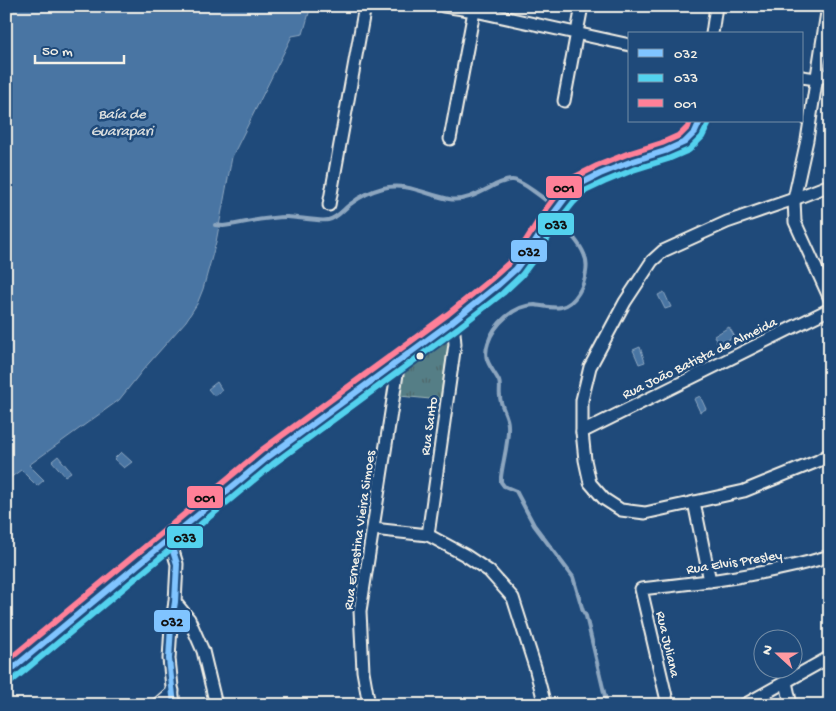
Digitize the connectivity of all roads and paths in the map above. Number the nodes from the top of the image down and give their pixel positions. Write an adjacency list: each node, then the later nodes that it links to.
1 (365, 6): 18 (street)
2 (444, 6): 6 (street)
3 (582, 6): 8 (street)
4 (716, 6): 7 (street)
5 (828, 6): 12 (street)
6 (475, 9): 8 (street); 15 (street)
7 (712, 32)
8 (577, 34): 9 (street); 13 (street)
9 (628, 46)
10 (830, 74): 12 (street)
11 (804, 77): 12 (street)
12 (816, 79): 17 (street)
13 (564, 101)
14 (700, 122): 21 (street)
15 (450, 140)
16 (830, 185): 17 (street)
17 (794, 199): 19 (street); 23 (street)
18 (329, 205)
19 (830, 298)
20 (830, 309): 23 (street, Rua João Batista de Almeida)
21 (453, 321): 22 (street); 27 (street, Rua Santo)
22 (398, 361): 26 (street, Rua Ernestina Vieira Simoes); 28 (street)
23 (582, 432): 25 (street)
24 (830, 454): 25 (street)
25 (694, 502): 30 (street)
26 (373, 529): 27 (street); 40 (street, Rua Ernestina Vieira Simoes)
27 (428, 535): 41 (street)
28 (169, 538): 32 (street); 34 (street)
29 (830, 556): 30 (street, Rua Elvis Presley)
30 (710, 581): 31 (street, Rua Elvis Presley)
31 (641, 589): 42 (street, Rua Juliana)
32 (175, 602): 36 (street); 39 (street)
33 (830, 657): 35 (street)
34 (6, 674)
35 (786, 682): 43 (street); 44 (street)
36 (173, 691): 37 (street); 38 (street)
37 (157, 705)
38 (174, 705)
39 (216, 705)
40 (369, 705)
41 (545, 705)
42 (668, 705)
43 (744, 705)
44 (791, 705)

